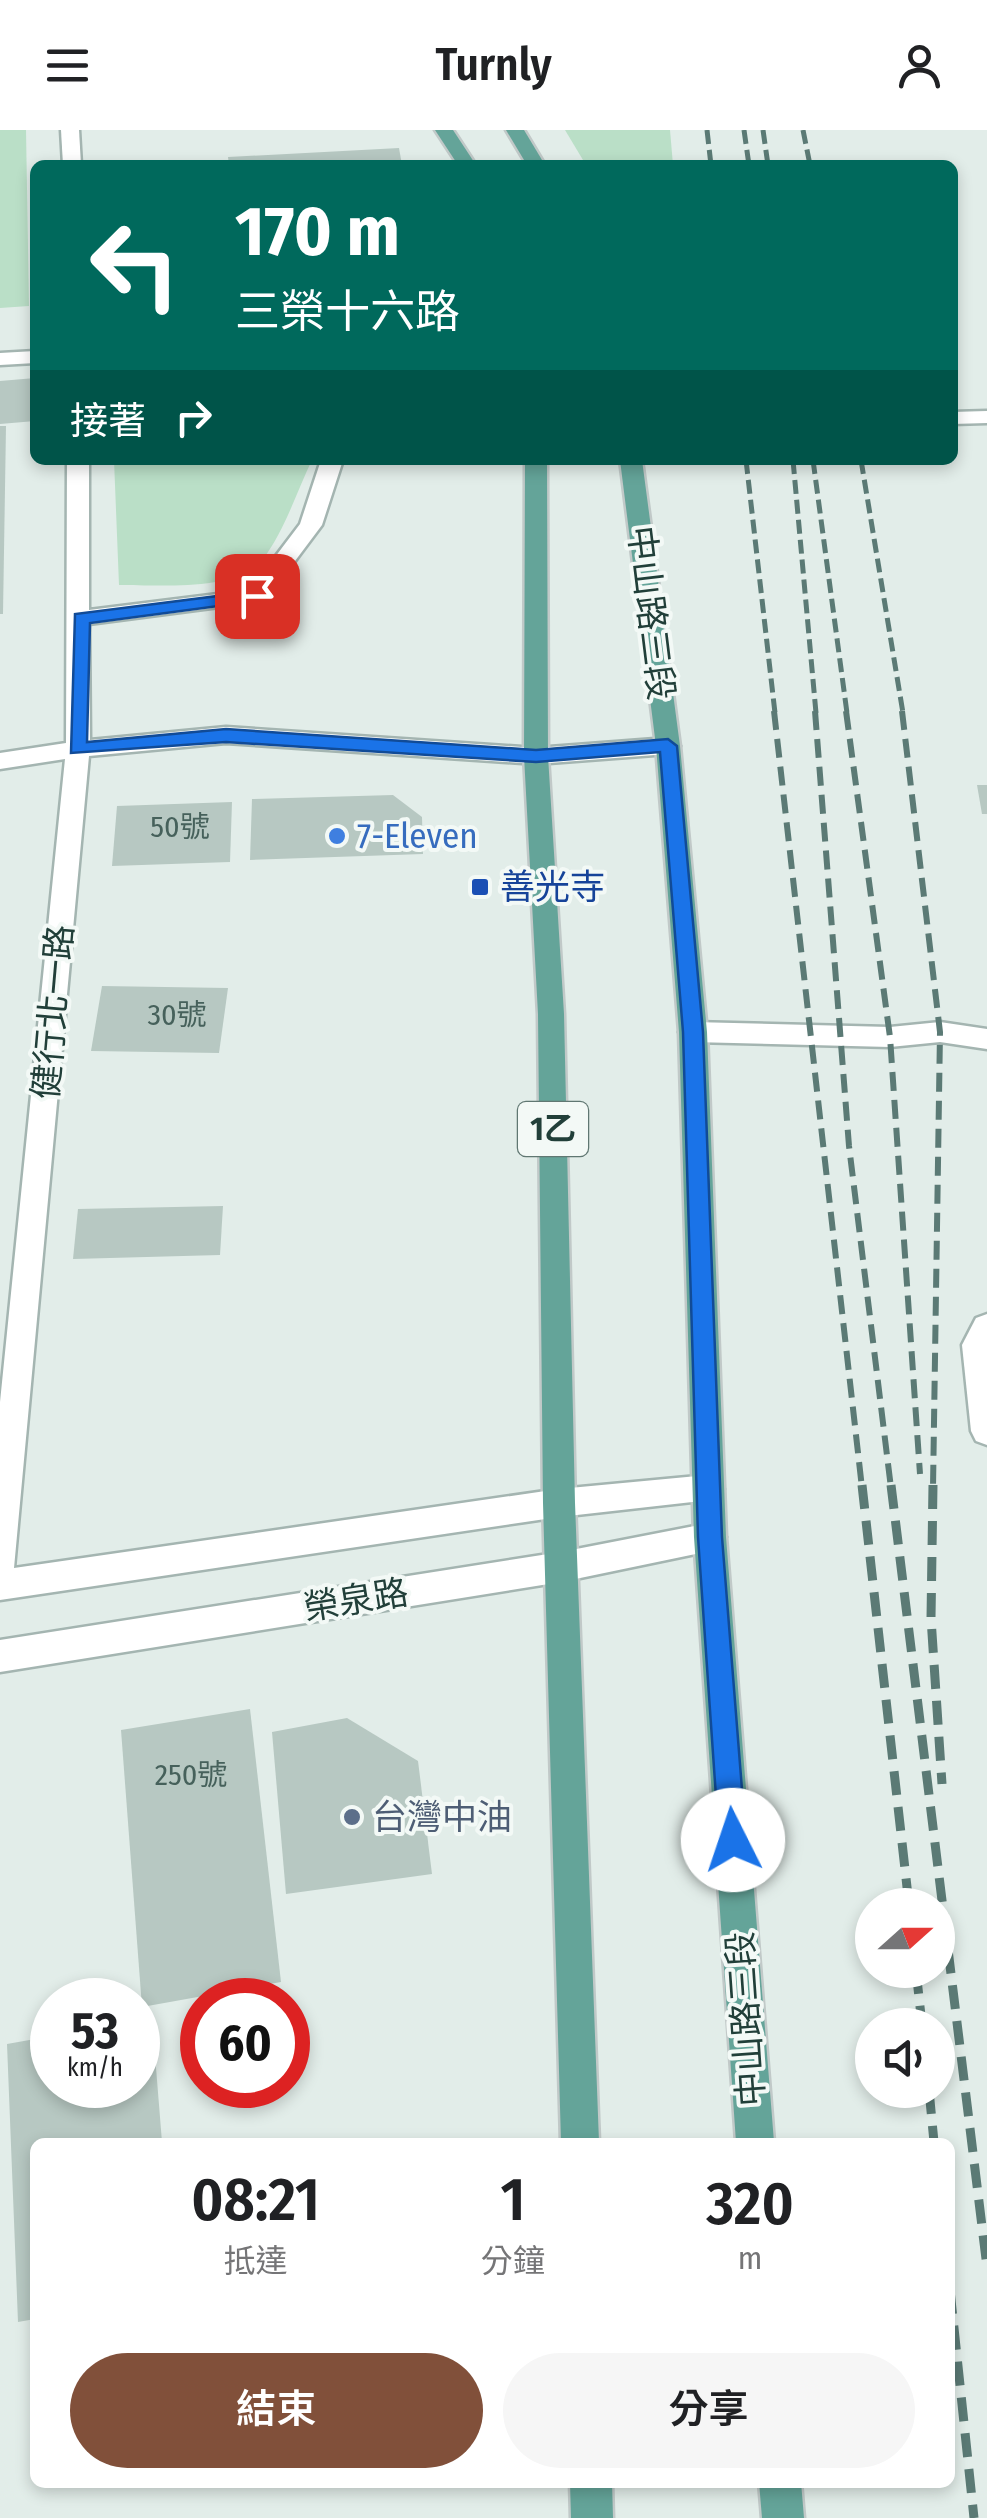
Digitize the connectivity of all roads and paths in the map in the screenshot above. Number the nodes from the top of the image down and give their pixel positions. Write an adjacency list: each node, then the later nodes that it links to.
1 (70, 130): 4 (street)
2 (444, 130): 5 (main road)
3 (515, 130): 6 (main road)
4 (72, 160)
5 (464, 160)
6 (533, 160)
7 (30, 357): 8 (street)
8 (0, 359)
9 (958, 418): 10 (street)
10 (987, 418)
11 (78, 465): 15 (street, 健行北一路)
12 (330, 465): 15 (street)
13 (536, 465): 18 (main road, 1乙)
14 (632, 465): 16 (main road, 中山路三段)
15 (81, 618): 17 (street, 健行北一路)
16 (668, 746): 18 (street); 20 (main road, 中山路三段)
17 (78, 749): 18 (street); 19 (street); 27 (street, 健行北一路)
18 (536, 756): 25 (main road, 1乙)
19 (0, 762)
20 (693, 1032): 21 (street); 24 (main road, 中山路三段)
21 (987, 1039)
22 (987, 1327): 23 (street)
23 (987, 1431)
24 (708, 1489): 25 (street, 榮泉路); 26 (main road, 中山路三段)
25 (559, 1503): 28 (main road, 1乙); 29 (street, 榮泉路)
26 (710, 1537): 28 (street, 榮泉路); 32 (main road, 中山路三段)
27 (0, 1563)
28 (562, 1567): 30 (street, 榮泉路); 31 (main road, 1乙)
29 (0, 1585)
30 (0, 1656)
31 (580, 2138)
32 (755, 2138)
33 (591, 2488): 35 (main road)
34 (780, 2488): 36 (main road)
35 (592, 2518)
36 (783, 2518)

